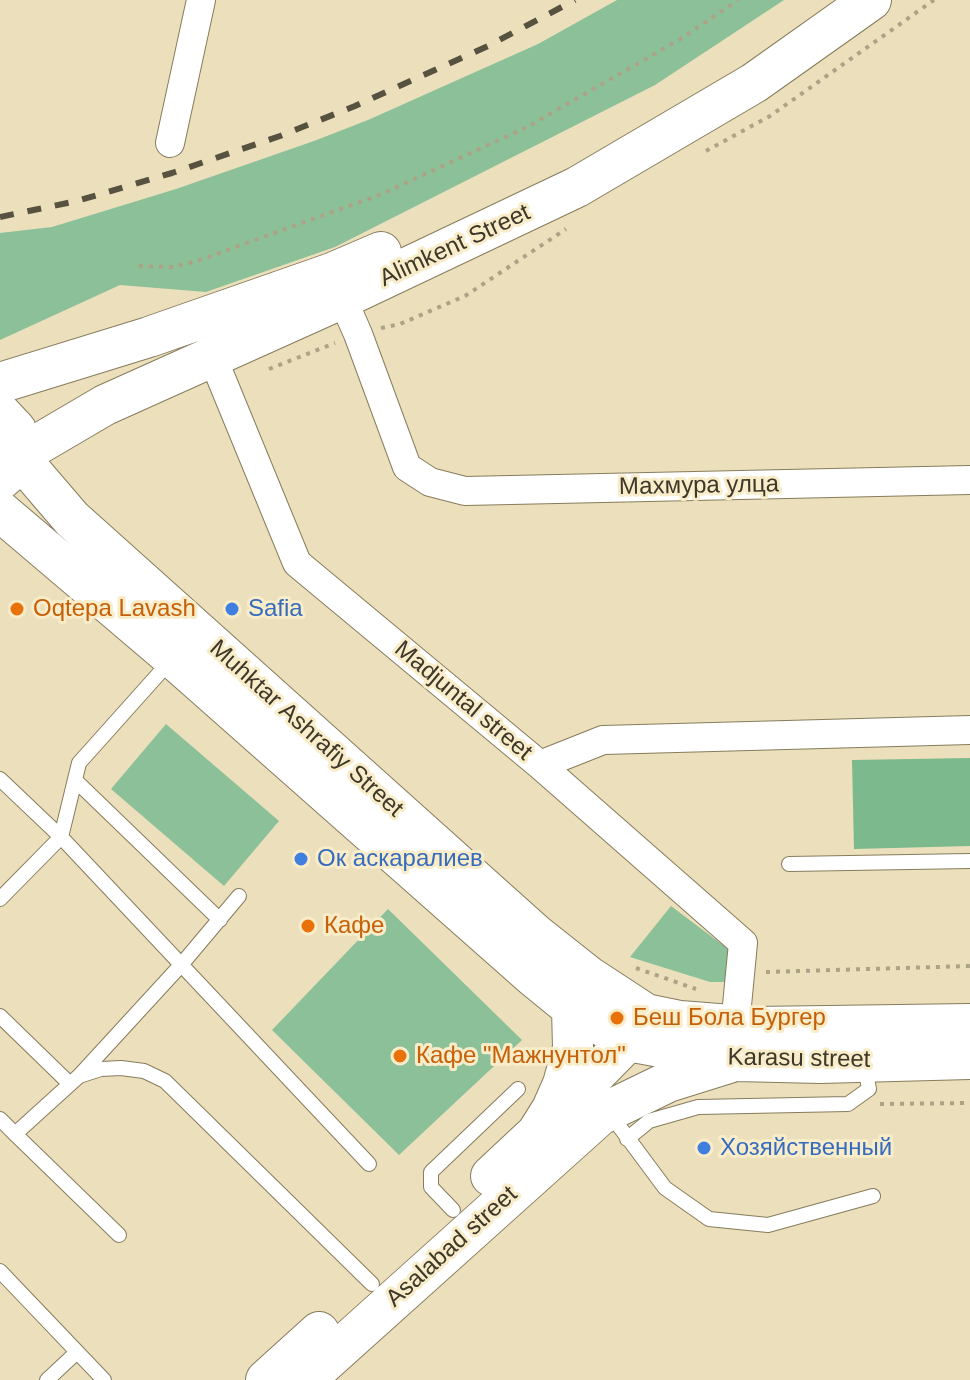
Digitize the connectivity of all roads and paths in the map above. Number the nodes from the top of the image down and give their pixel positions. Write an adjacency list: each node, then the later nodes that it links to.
1 (201, 0): 5 (street)
2 (738, 0): 6 (path)
3 (830, 0): 7 (main road, Alimkent Street)
4 (871, 0): 7 (main road, Alimkent Street)
5 (170, 143)
6 (139, 266)
7 (336, 286): 8 (main road, Alimkent Street); 9 (main road, Alimkent Street); 12 (street, Махмура улца)
8 (212, 356): 10 (main road, Alimkent Street); 17 (street, Madjuntal street)
9 (5, 392): 11 (main road)
10 (77, 423): 11 (main road, Alimkent Street); 14 (main road)
11 (9, 468): 14 (main road, Muhktar Ashrafiy Street)
12 (970, 480)
13 (0, 511): 15 (main road, Muhktar Ashrafiy Street)
14 (72, 519): 32 (main road, Muhktar Ashrafiy Street)
15 (173, 658): 19 (lane); 29 (main road, Muhktar Ashrafiy Street)
16 (970, 730): 17 (street, Madjuntal street)
17 (540, 765): 33 (street)
18 (0, 779): 20 (lane)
19 (75, 780): 20 (lane); 25 (lane)
20 (61, 837): 24 (lane); 26 (lane)
21 (970, 861): 22 (lane)
22 (789, 864)
23 (239, 896): 25 (lane)
24 (0, 899)
25 (220, 920): 26 (lane)
26 (181, 965): 36 (lane); 44 (lane)
27 (970, 966): 28 (path)
28 (762, 981)
29 (572, 1008): 32 (main road, Muhktar Ashrafiy Street); 42 (main road, Asalabad street)
30 (0, 1016): 36 (lane)
31 (970, 1024): 33 (main road, Karasu street)
32 (637, 1028): 33 (main road, Karasu street); 41 (main road, Asalabad street); 42 (main road, Asalabad street)
33 (736, 1043): 35 (main road, Karasu street); 41 (main road, Asalabad street)
34 (970, 1059): 35 (main road, Karasu street)
35 (864, 1062): 39 (lane)
36 (74, 1080): 43 (lane); 49 (lane)
37 (518, 1089): 46 (lane)
38 (970, 1103): 39 (path)
39 (848, 1104): 41 (lane)
40 (0, 1119): 43 (lane)
41 (611, 1122): 45 (lane); 54 (main road, Asalabad street)
42 (537, 1133): 46 (main road, Asalabad street)
43 (15, 1134): 47 (lane)
44 (369, 1164)
45 (873, 1196)
46 (453, 1210): 49 (main road, Asalabad street)
47 (119, 1235)
48 (0, 1271): 50 (lane)
49 (372, 1284): 53 (main road, Asalabad street)
50 (77, 1352): 51 (lane); 52 (lane)
51 (47, 1380)
52 (104, 1380)
53 (266, 1380)
54 (305, 1380)

